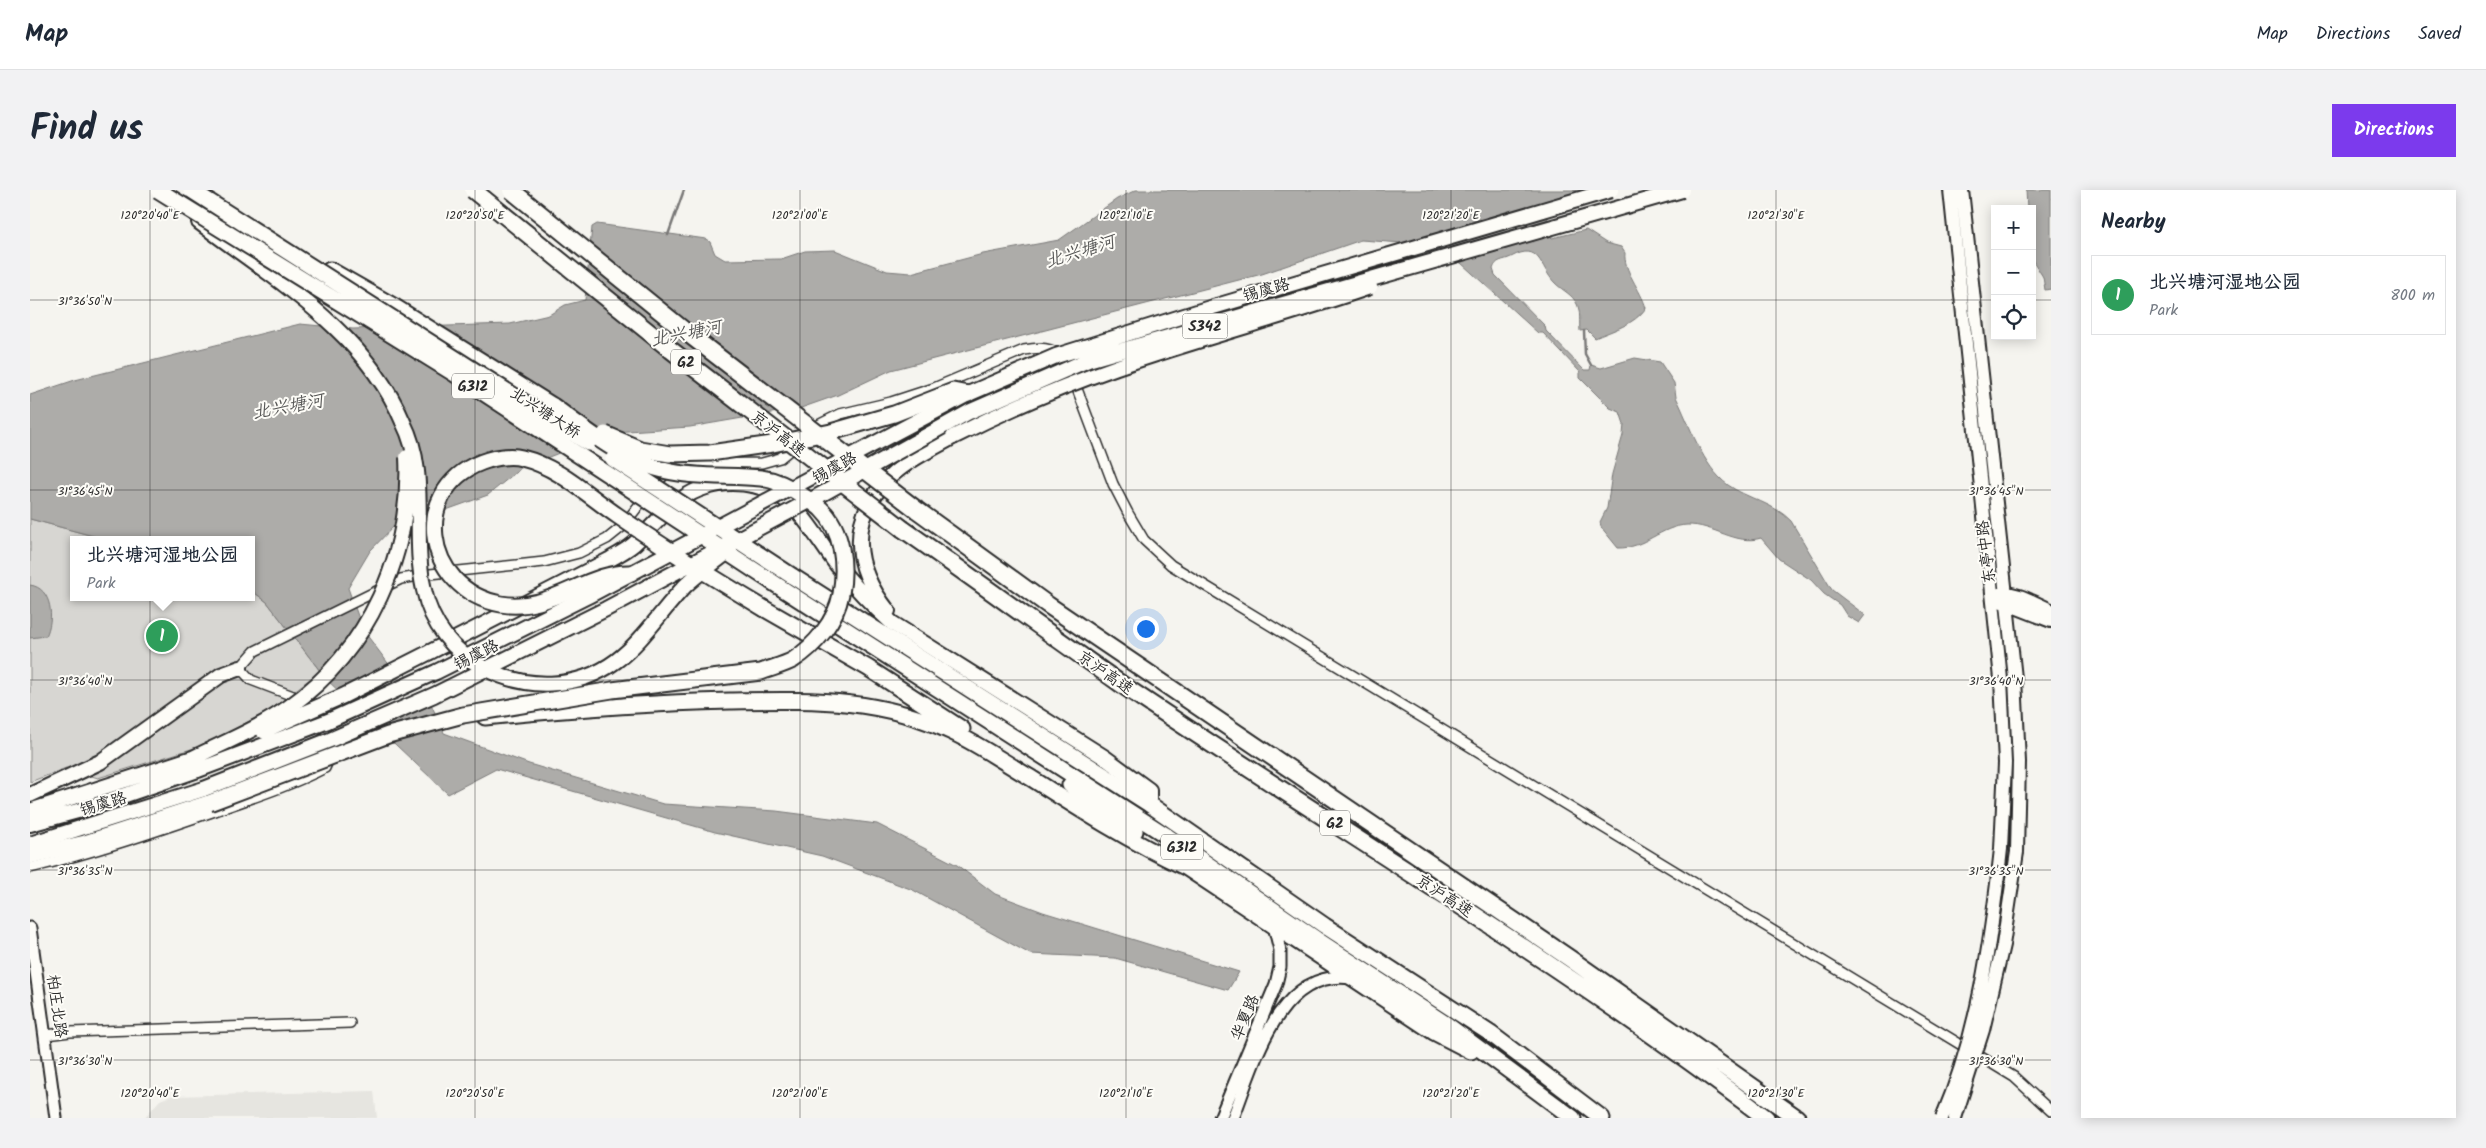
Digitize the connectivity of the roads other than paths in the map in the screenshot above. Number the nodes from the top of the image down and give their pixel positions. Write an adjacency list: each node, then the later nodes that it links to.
1 (157, 190): 12 (main road, bridge); 24 (highway, 北兴塘大桥 / G312, bridge)
2 (193, 190): 11 (highway, bridge); 28 (highway, 北兴塘大桥 / G312, bridge)
3 (473, 190): 47 (highway, 京沪高速 / G2, bridge)
4 (511, 190): 48 (highway, 京沪高速 / G2, bridge)
5 (1611, 190): 10 (main road, 锡虞路 / S342, bridge)
6 (1682, 190): 9 (main road, 锡虞路 / S342, bridge)
7 (1950, 190): 16 (main road, 东亭中路)
8 (1962, 190): 15 (main road, 东亭中路)
9 (1478, 248): 13 (main road, 锡虞路 / S342, bridge); 20 (main road, bridge)
10 (968, 394): 11 (highway, bridge); 14 (main road, 锡虞路, bridge)
11 (553, 406): 22 (highway, bridge)
12 (403, 422): 13 (main road, bridge); 23 (main road, bridge)
13 (755, 529): 27 (main road, 锡虞路, bridge)
14 (631, 573): 23 (main road, 锡虞路, bridge); 25 (highway, bridge)
15 (2006, 592): 16 (main road); 17 (main road, 东亭中路); 18 (main road)
16 (1992, 595): 17 (main road); 49 (main road, 东亭中路, bridge)
17 (2008, 606): 19 (main road); 50 (main road, 东亭中路, bridge)
18 (2051, 610)
19 (2051, 622)
20 (901, 627): 23 (main road, bridge); 28 (main road)
21 (240, 668): 26 (main road); 34 (street); 41 (street)
22 (444, 721): 25 (highway); 27 (highway, bridge)
23 (195, 764): 29 (main road); 30 (main road, 锡虞路)
24 (1064, 770): 33 (highway); 40 (highway, G312)
25 (1041, 785): 33 (highway)
26 (30, 795)
27 (206, 796): 31 (main road, 锡虞路); 32 (highway)
28 (1149, 804): 46 (highway, G312)
29 (30, 811)
30 (30, 824)
31 (30, 844)
32 (30, 856)
33 (1185, 867): 35 (highway)
34 (30, 868)
35 (1274, 926): 37 (highway); 43 (street, 华夏路)
36 (30, 928): 39 (street, 柏庄北路)
37 (1354, 978): 40 (highway); 44 (street, 华夏路)
38 (350, 1023): 39 (street)
39 (46, 1035): 42 (street, 柏庄北路)
40 (1506, 1068): 45 (highway, G312)
41 (2051, 1110)
42 (56, 1118)
43 (1220, 1118)
44 (1233, 1118)
45 (1572, 1118)
46 (1602, 1118)
47 (1766, 1118)
48 (1797, 1118)
49 (1942, 1118)
50 (1955, 1118)

